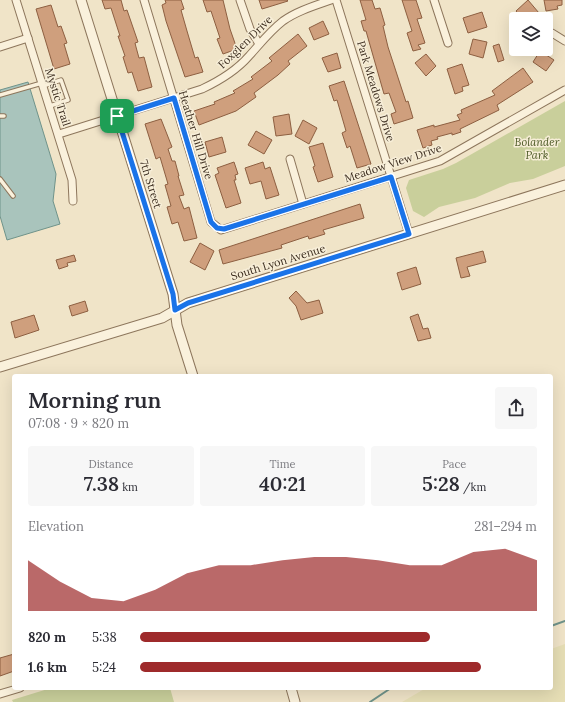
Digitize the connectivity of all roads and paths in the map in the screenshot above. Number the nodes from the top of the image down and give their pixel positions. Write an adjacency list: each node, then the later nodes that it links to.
1 (16, 0): 9 (street, Mystic Trail)
2 (81, 0): 19 (street, 7th Street)
3 (144, 0): 17 (street, Heather Hill Drive)
4 (240, 0): 12 (street)
5 (330, 0): 12 (street, Foxglen Drive)
6 (336, 0): 22 (street, Park Meadows Drive)
7 (434, 0): 11 (street)
8 (553, 34): 10 (street)
9 (28, 38): 13 (street); 14 (street, Mystic Trail)
10 (565, 41)
11 (448, 43)
12 (259, 44): 17 (street, Foxglen Drive)
13 (0, 47)
14 (43, 84): 16 (lane); 18 (street, Mystic Trail); 18 (lane)
15 (565, 90): 22 (street, Meadow View Drive)
16 (0, 95)
17 (174, 98): 19 (street, Foxglen Drive); 28 (street, Heather Hill Drive)
18 (50, 106): 20 (street, Mystic Trail)
19 (117, 116): 20 (street, Foxglen Drive); 30 (street, 7th Street)
20 (59, 134): 26 (street, Mystic Trail)
21 (290, 158): 27 (street)
22 (391, 177): 27 (street, Meadow View Drive); 29 (street, Park Meadows Drive)
23 (0, 179): 25 (lane)
24 (565, 185): 29 (street, South Lyon Avenue)
25 (13, 196)
26 (73, 201)
27 (303, 204): 28 (street, Meadow View Drive)
28 (217, 228)
29 (409, 234): 30 (street, South Lyon Avenue)
30 (175, 310): 31 (street, South Lyon Avenue); 32 (street, 7th Street)
31 (0, 367)
32 (192, 374)
33 (13, 690): 35 (street)
34 (292, 690): 36 (street)
35 (0, 694)
36 (295, 702)

